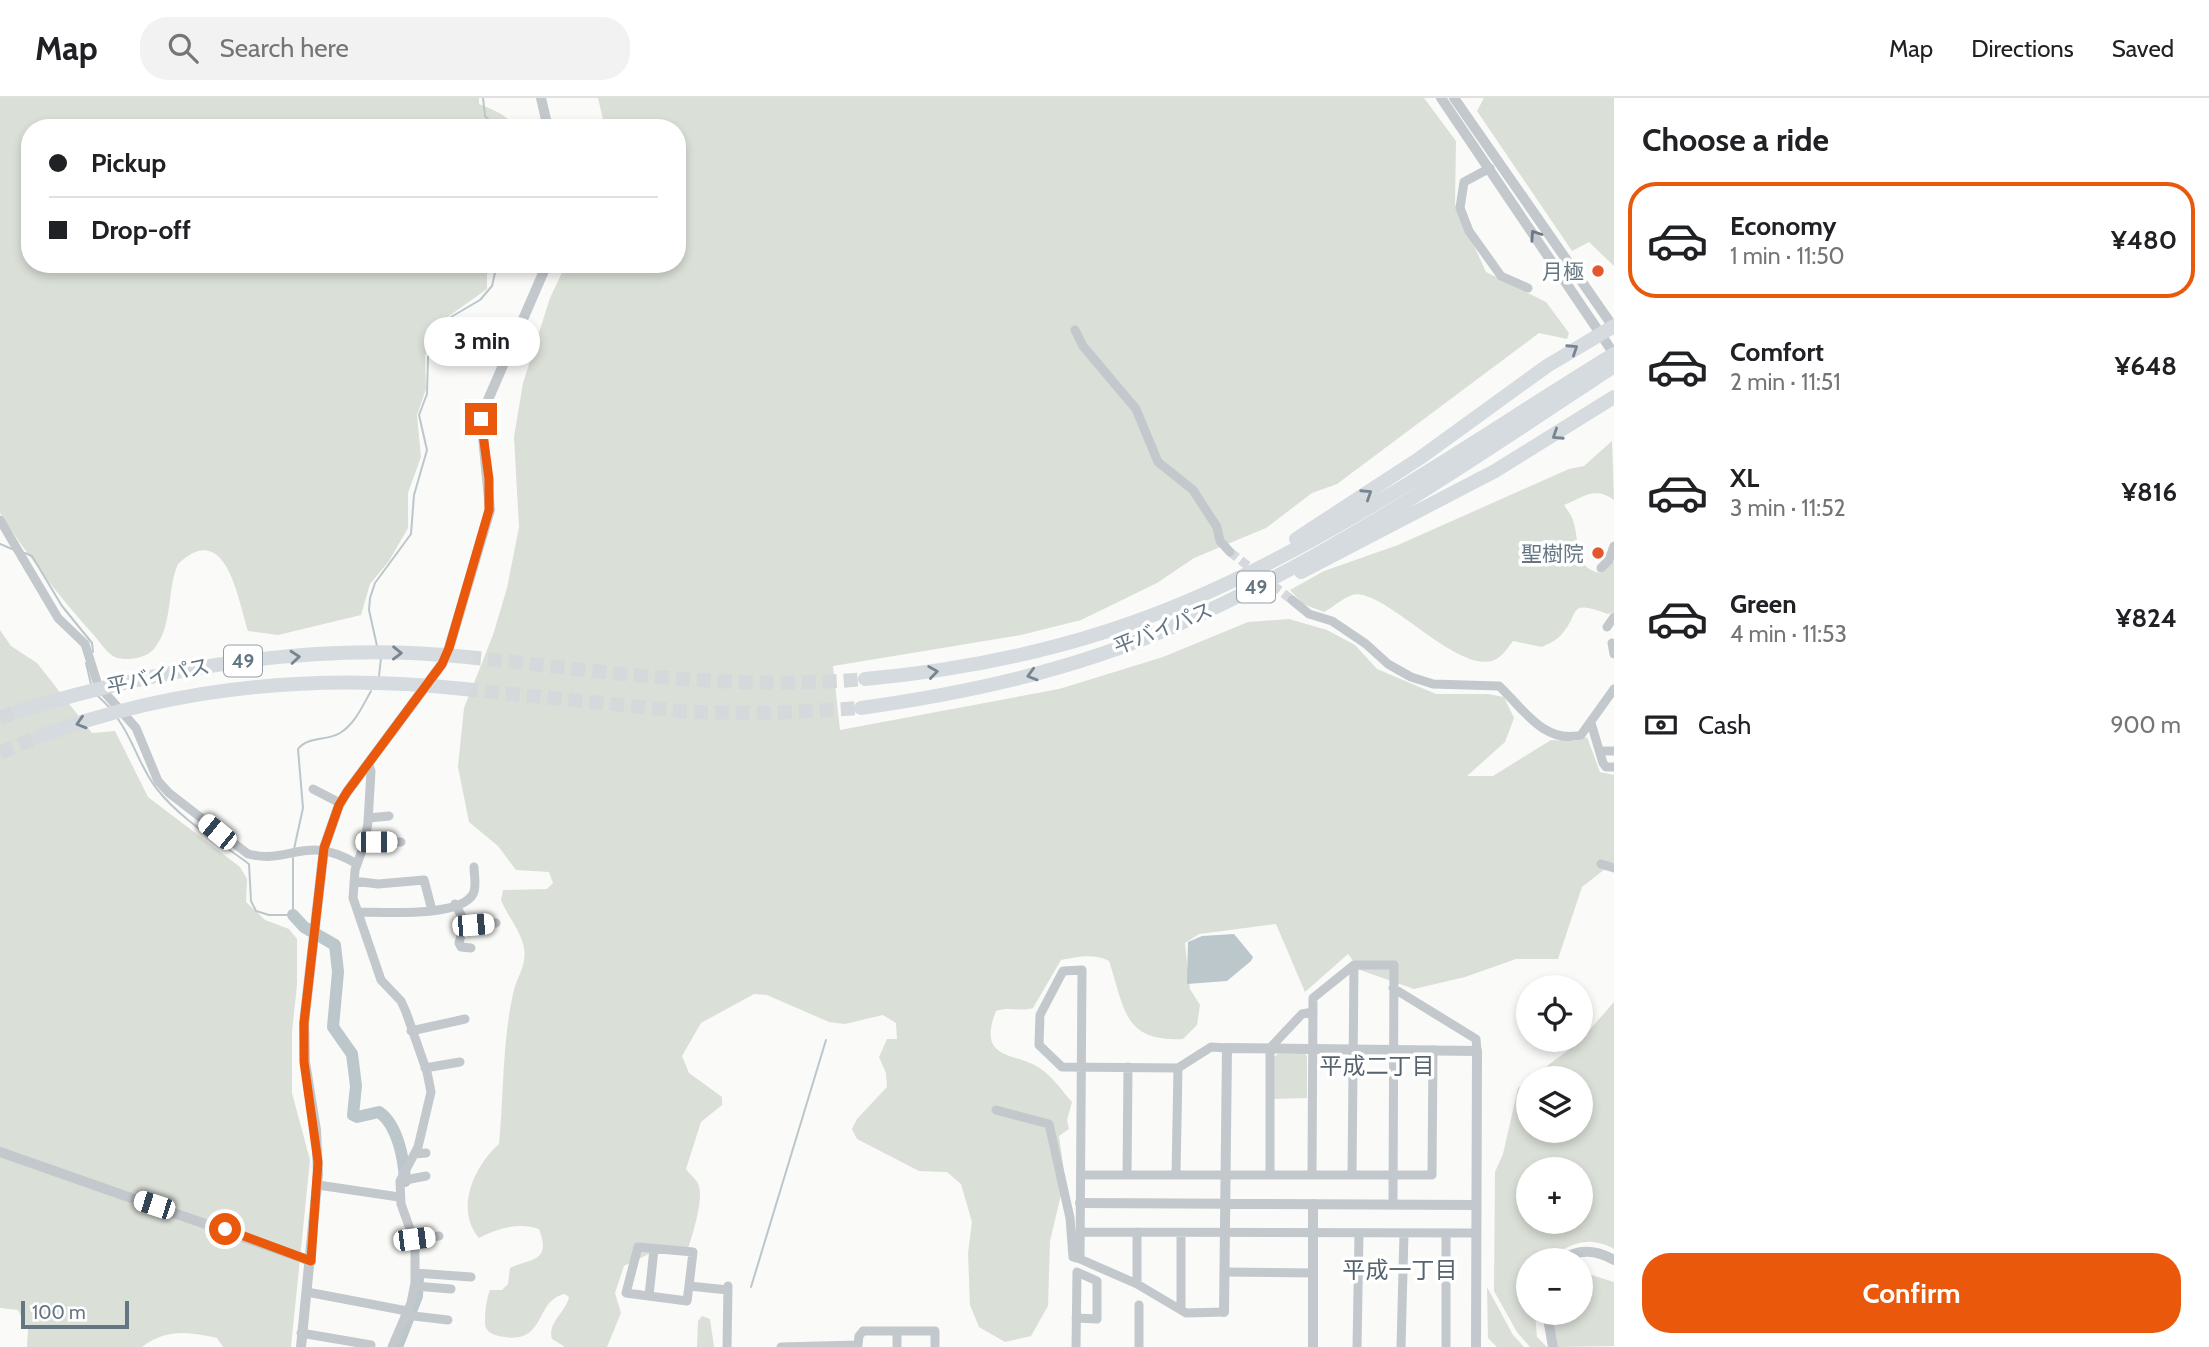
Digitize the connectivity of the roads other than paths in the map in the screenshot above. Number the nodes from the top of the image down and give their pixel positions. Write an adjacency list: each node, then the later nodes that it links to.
1 (541, 98): 3 (street)
2 (1451, 100): 4 (street); 7 (street)
3 (546, 119)
4 (1490, 167): 6 (street); 7 (street, one-way to 4)
5 (543, 273): 33 (street)
6 (1528, 288)
7 (1610, 328): 9 (street); 16 (highway, one-way to 7)
8 (1075, 330): 13 (street)
9 (1611, 361): 16 (highway, 平バイパス / 49); 23 (highway, 平バイパス / 49)
10 (1614, 397): 23 (highway, one-way to 23)
11 (0, 520): 41 (street)
12 (1614, 546): 14 (street)
13 (1230, 552)
14 (1601, 568)
15 (1292, 600): 29 (street)
16 (1159, 613): 24 (highway, 平バイパス / 49, one-way to 16)
17 (1614, 617): 18 (street)
18 (1607, 627)
19 (1612, 643): 20 (street)
20 (1614, 654): 22 (street)
21 (464, 657): 28 (highway, 平バイパス / 49, one-way to 21)
22 (1614, 661)
23 (1064, 666): 27 (highway, 平バイパス / 49, one-way to 27)
24 (865, 679)
25 (464, 689): 30 (highway, 平バイパス / 49, one-way to 30)
26 (1614, 689): 29 (street)
27 (861, 708)
28 (24, 710)
29 (1591, 723): 31 (street)
30 (38, 737)
31 (1601, 751): 32 (street); 34 (street)
32 (1614, 751)
33 (368, 763): 36 (street); 38 (street)
34 (1614, 767)
35 (313, 789): 36 (street)
36 (340, 803): 41 (street)
37 (389, 816): 38 (street)
38 (368, 818): 40 (street)
39 (401, 842): 40 (street)
40 (365, 843): 42 (street)
41 (324, 850): 42 (street); 84 (street)
42 (357, 864): 46 (street)
43 (1601, 864): 45 (street)
44 (474, 866): 47 (street)
45 (1614, 868)
46 (355, 881): 48 (street); 49 (street)
47 (455, 904): 48 (street); 50 (street)
48 (432, 910): 49 (street)
49 (358, 912): 57 (street)
50 (464, 923): 51 (street); 52 (street)
51 (496, 923)
52 (471, 948)
53 (1354, 964): 54 (street); 55 (street); 61 (street)
54 (1394, 988): 62 (street); 64 (street)
55 (1313, 1012): 59 (street); 60 (street)
56 (465, 1019): 57 (street)
57 (411, 1031): 67 (street)
58 (1227, 1048): 59 (street); 69 (street); 77 (street)
59 (1270, 1048): 60 (street); 78 (street)
60 (1313, 1049): 61 (street); 79 (street)
61 (1353, 1049): 62 (street); 80 (street)
62 (1393, 1050): 63 (street); 81 (street)
63 (1433, 1050): 64 (street); 81 (street)
64 (1476, 1051): 90 (street)
65 (460, 1062): 67 (street)
66 (1128, 1067): 68 (street); 69 (street); 75 (street)
67 (425, 1068): 73 (street)
68 (1080, 1068): 68 (street); 74 (street)
69 (1178, 1068): 76 (street)
70 (996, 1110): 104 (street)
71 (0, 1152): 106 (street)
72 (426, 1153): 73 (street)
73 (415, 1154): 83 (street)
74 (1081, 1175): 75 (street); 86 (street)
75 (1128, 1175): 76 (street)
76 (1177, 1175): 77 (street)
77 (1226, 1175): 78 (street); 87 (street)
78 (1270, 1175): 79 (street)
79 (1312, 1175): 80 (street)
80 (1352, 1175): 81 (street)
81 (1393, 1175): 89 (street)
82 (426, 1177): 83 (street)
83 (400, 1181): 85 (street)
84 (317, 1185): 85 (street); 106 (street)
85 (400, 1197): 101 (street)
86 (1080, 1203): 87 (street); 91 (street)
87 (1226, 1203): 88 (street); 94 (street)
88 (1313, 1204): 89 (street); 96 (street)
89 (1393, 1204): 90 (street)
90 (1476, 1205): 95 (street)
91 (1080, 1232): 92 (street); 104 (street)
92 (1137, 1232): 93 (street); 111 (street)
93 (1181, 1233): 94 (street); 118 (street)
94 (1225, 1233): 96 (street); 107 (street)
95 (1475, 1233): 99 (street); 140 (street)
96 (1313, 1234): 97 (street); 109 (street)
97 (1359, 1234): 98 (street); 137 (street)
98 (1404, 1234): 99 (street); 138 (street)
99 (1446, 1234): 139 (street)
100 (439, 1236): 101 (street)
101 (414, 1239): 108 (street)
102 (654, 1249): 113 (street); 116 (street); 116 (street)
103 (1593, 1253): 105 (street)
104 (1080, 1259): 111 (street)
105 (1614, 1260)
106 (311, 1261): 115 (street)
107 (1225, 1272): 109 (street); 119 (street)
108 (415, 1273): 110 (street); 112 (street)
109 (1313, 1273): 136 (street)
110 (471, 1277)
111 (1137, 1284): 118 (street)
112 (415, 1286): 114 (street); 120 (street)
113 (689, 1286): 116 (street); 130 (street)
114 (451, 1289)
115 (307, 1292): 120 (street); 125 (street)
116 (649, 1296)
117 (1139, 1305): 135 (street)
118 (1181, 1310): 119 (street)
119 (1224, 1312)
120 (406, 1313): 122 (street); 129 (street)
121 (1076, 1318): 121 (street); 134 (street)
122 (448, 1320)
123 (1549, 1325): 141 (street)
124 (897, 1331): 127 (street); 132 (street); 133 (street)
125 (302, 1333): 126 (street); 128 (street)
126 (371, 1345)
127 (858, 1346): 131 (street)
128 (301, 1347)
129 (391, 1347)
130 (727, 1347)
131 (781, 1347)
132 (897, 1347)
133 (935, 1347)
134 (1076, 1347)
135 (1139, 1347)
136 (1313, 1347)
137 (1357, 1347)
138 (1401, 1347)
139 (1446, 1347)
140 (1476, 1347)
141 (1553, 1347)

